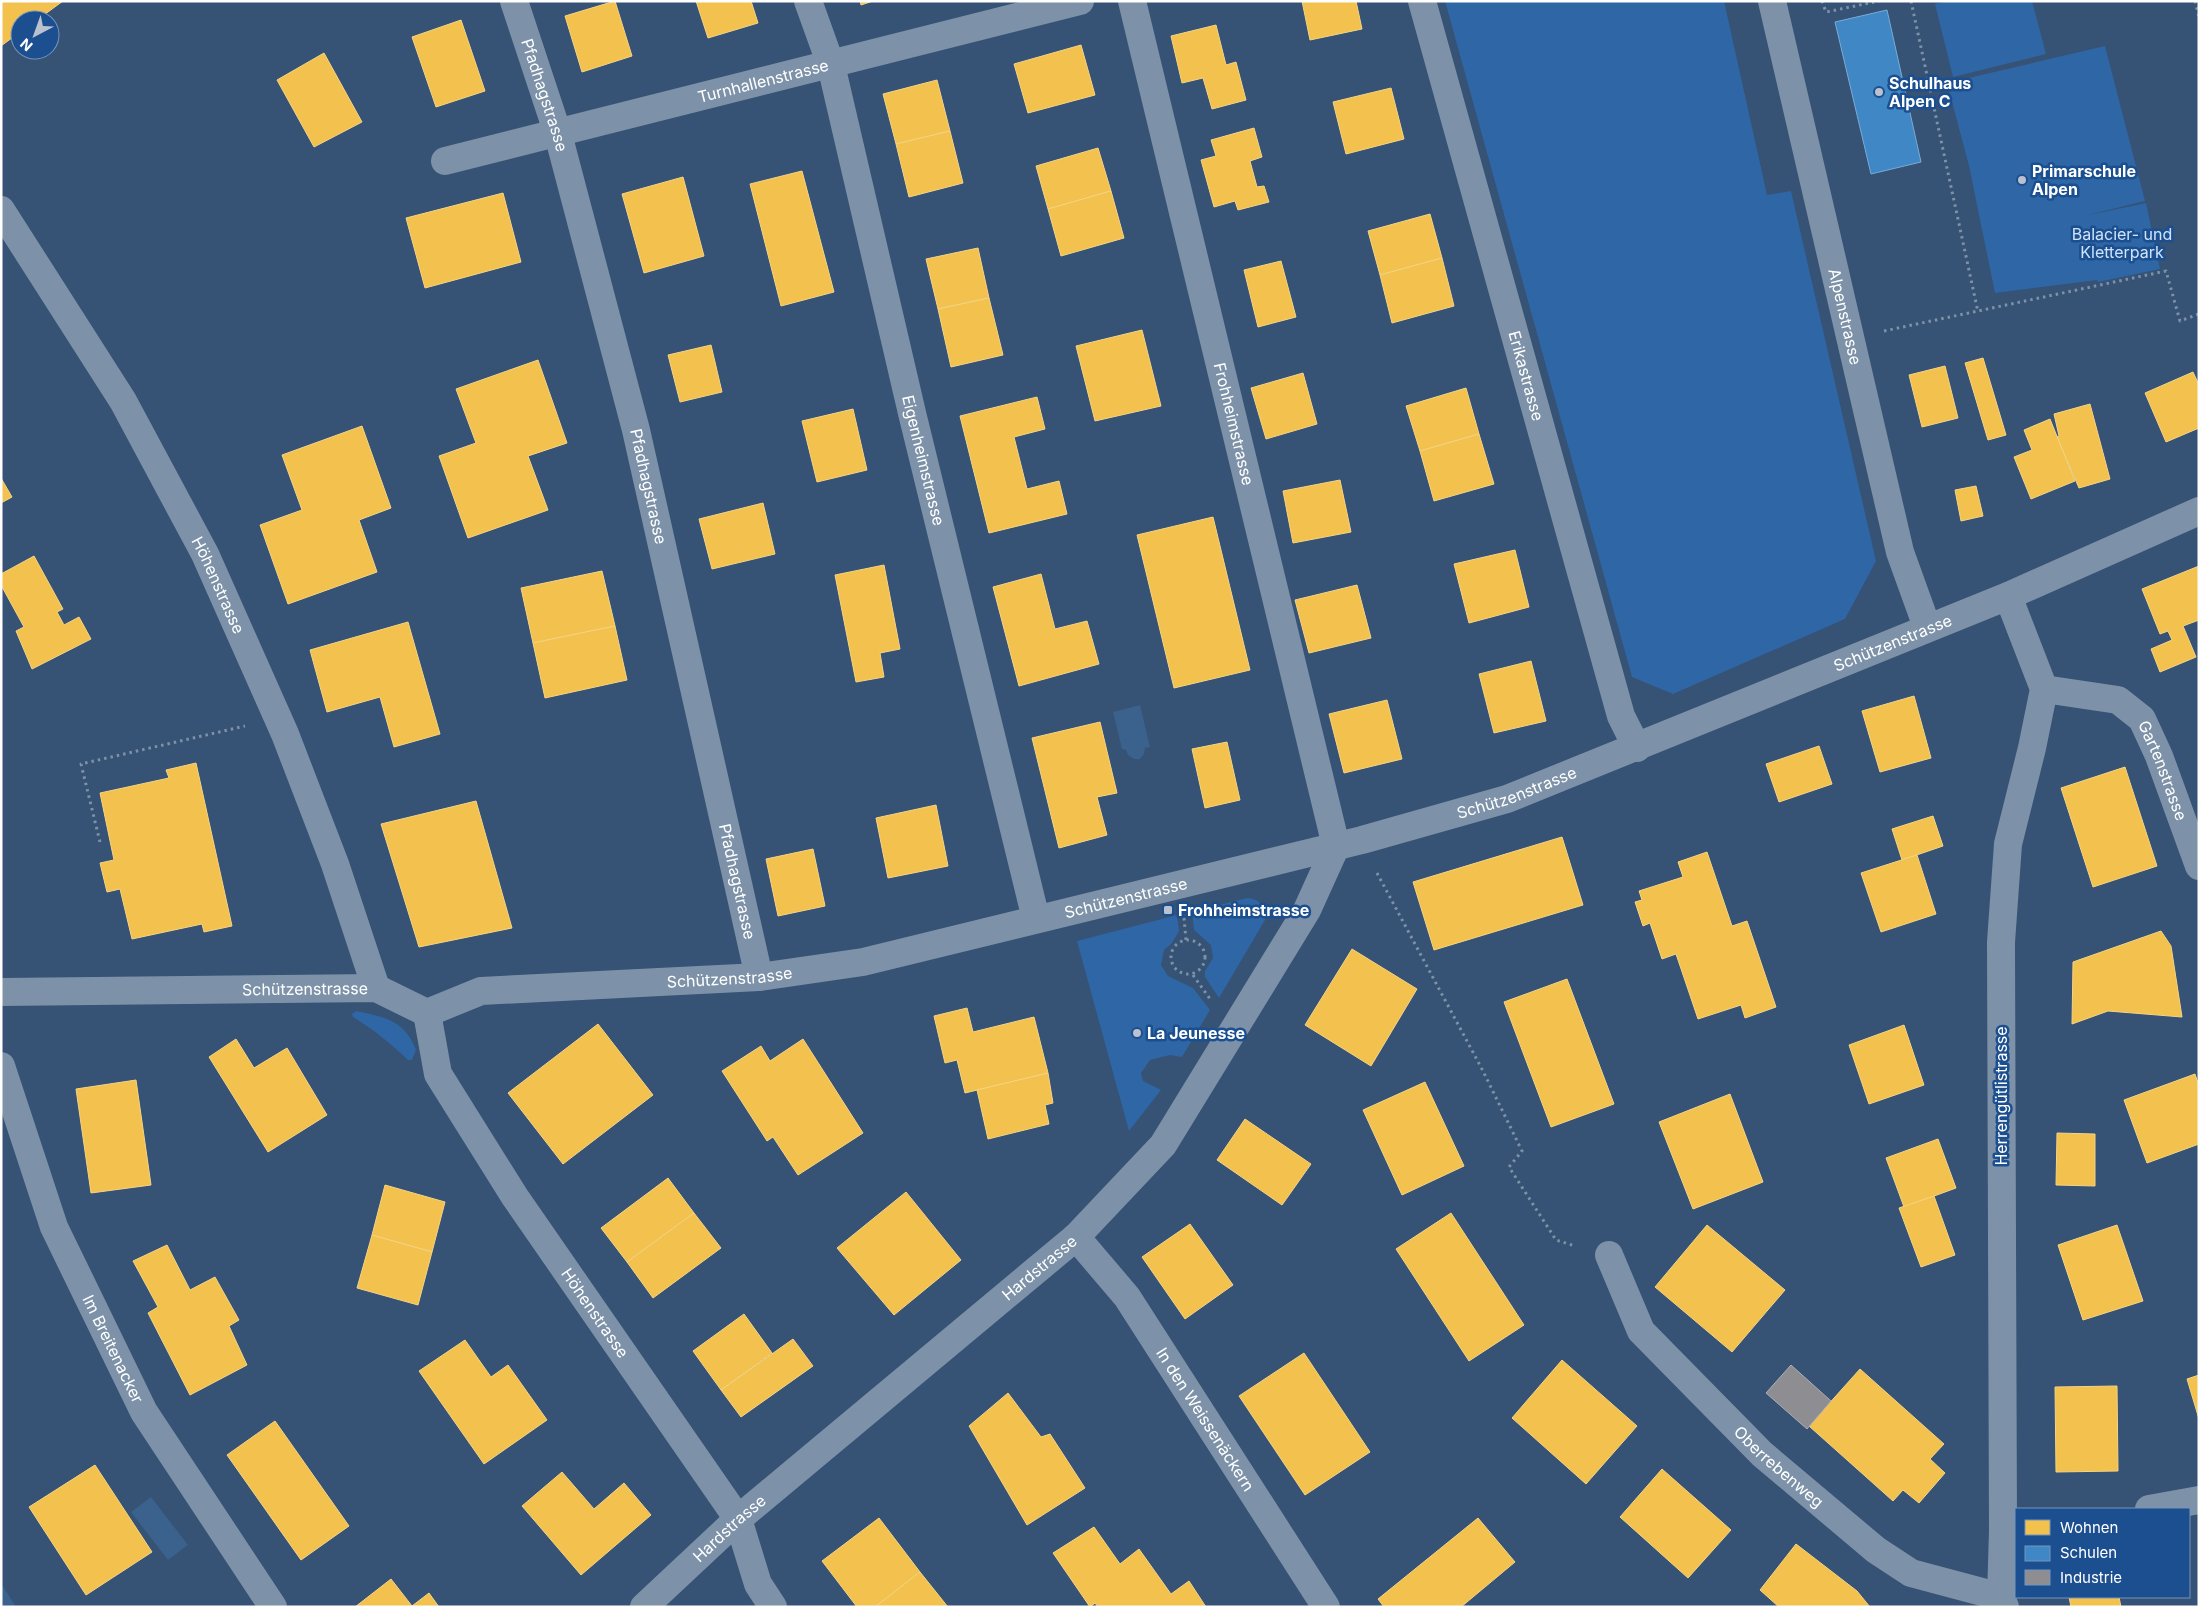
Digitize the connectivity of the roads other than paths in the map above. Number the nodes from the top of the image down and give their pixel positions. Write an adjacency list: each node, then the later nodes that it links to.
1 (514, 1): 8 (street, Pfadhagstrasse)
2 (808, 1): 7 (street, Eigenheimstrasse)
3 (1080, 1): 7 (street, Turnhallenstrasse)
4 (1132, 1): 16 (street, Frohheimstrasse)
5 (1422, 1): 15 (street, Erikastrasse)
6 (1772, 1): 13 (street, Alpenstrasse)
7 (830, 66): 8 (street, Turnhallenstrasse); 18 (street, Eigenheimstrasse)
8 (558, 134): 9 (street, Turnhallenstrasse); 19 (street, Pfadhagstrasse)
9 (445, 161)
10 (1, 210): 20 (street, Höhenstrasse)
11 (2199, 511): 12 (street, Schützenstrasse)
12 (2008, 596): 13 (street, Schützenstrasse); 14 (street)
13 (1928, 628): 15 (street, Schützenstrasse)
14 (2044, 689): 17 (street, Gartenstrasse); 29 (street, Herrengütlistrasse)
15 (1637, 748): 16 (street, Schützenstrasse)
16 (1336, 846): 18 (street, Schützenstrasse); 24 (street, Hardstrasse)
17 (2199, 866)
18 (1036, 919): 19 (street, Schützenstrasse)
19 (759, 978): 22 (street, Schützenstrasse)
20 (376, 988): 21 (street, Schützenstrasse); 22 (street, Schützenstrasse)
21 (1, 992)
22 (427, 1013): 28 (street, Höhenstrasse)
23 (1, 1066): 31 (street, Im Breitenacker)
24 (1076, 1238): 28 (street, Hardstrasse); 34 (street, In den Weissenäckern)
25 (1609, 1255): 30 (street, Oberrebenweg)
26 (2199, 1500): 27 (street)
27 (2155, 1508)
28 (738, 1519): 32 (street, Hardstrasse); 33 (street, Höhenstrasse)
29 (2010, 1529): 30 (street, Herrengütlistrasse)
30 (2000, 1603)
31 (273, 1607)
32 (644, 1607)
33 (773, 1607)
34 (1326, 1607)

